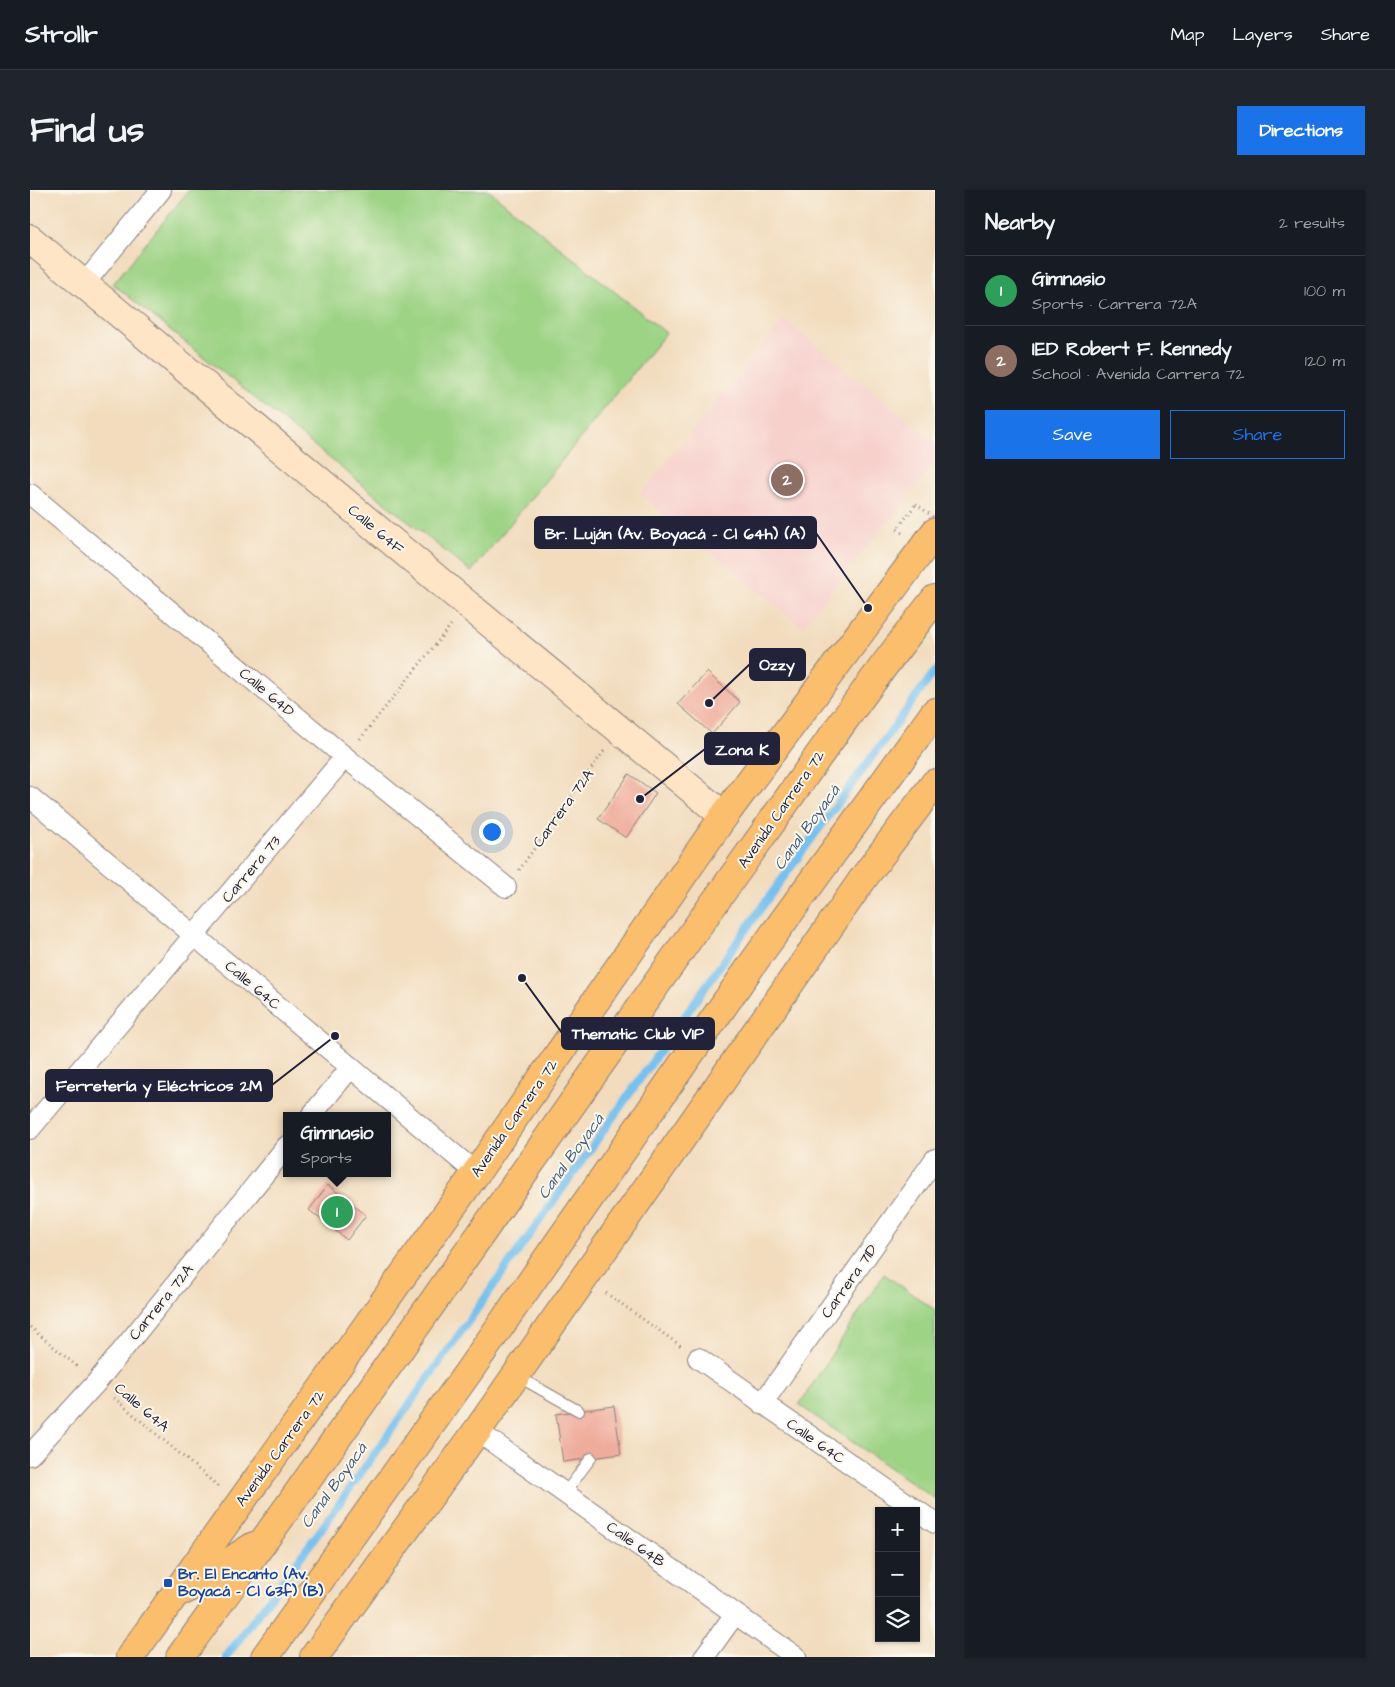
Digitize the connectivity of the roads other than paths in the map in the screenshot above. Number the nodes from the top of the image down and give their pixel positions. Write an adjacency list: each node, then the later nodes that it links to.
1 (161, 190): 3 (street)
2 (30, 239): 3 (street, Calle 64F)
3 (84, 284): 11 (street, Calle 64F)
4 (30, 494): 8 (street, Calle 64D)
5 (935, 532): 11 (highway, Avenida Carrera 72)
6 (935, 599): 25 (highway, Avenida Carrera 72)
7 (935, 712): 14 (highway)
8 (345, 757): 12 (street, Calle 64D); 13 (street, Carrera 73)
9 (935, 783): 16 (highway)
10 (30, 797): 13 (street, Calle 64C)
11 (724, 816): 21 (highway, Avenida Carrera 72)
12 (506, 887)
13 (194, 936): 15 (street, Calle 64C); 18 (street, Carrera 73)
14 (724, 1004): 16 (highway); 38 (highway)
15 (351, 1067): 17 (street); 21 (street, Calle 64C)
16 (725, 1077): 24 (highway)
17 (314, 1112)
18 (30, 1129)
19 (283, 1151): 29 (street, Carrera 72A)
20 (935, 1159): 26 (street, Carrera 71D)
21 (476, 1173): 22 (highway, Avenida Carrera 72)
22 (382, 1305): 25 (highway); 34 (highway, Avenida Carrera 72)
23 (698, 1358): 26 (street, Calle 64C)
24 (516, 1375): 27 (lane); 28 (highway)
25 (372, 1388): 33 (highway, Avenida Carrera 72)
26 (762, 1404): 32 (street, Calle 64C)
27 (579, 1411)
28 (477, 1431): 31 (street, Calle 64B); 39 (highway)
29 (30, 1455)
30 (590, 1458): 31 (lane)
31 (565, 1494): 35 (street, Calle 64B)
32 (935, 1523)
33 (268, 1537): 34 (highway); 37 (highway, Avenida Carrera 72)
34 (172, 1599): 36 (highway, Avenida Carrera 72)
35 (735, 1614): 40 (street); 41 (street, Calle 64B)
36 (130, 1657)
37 (180, 1657)
38 (265, 1657)
39 (314, 1657)
40 (704, 1657)
41 (796, 1657)

